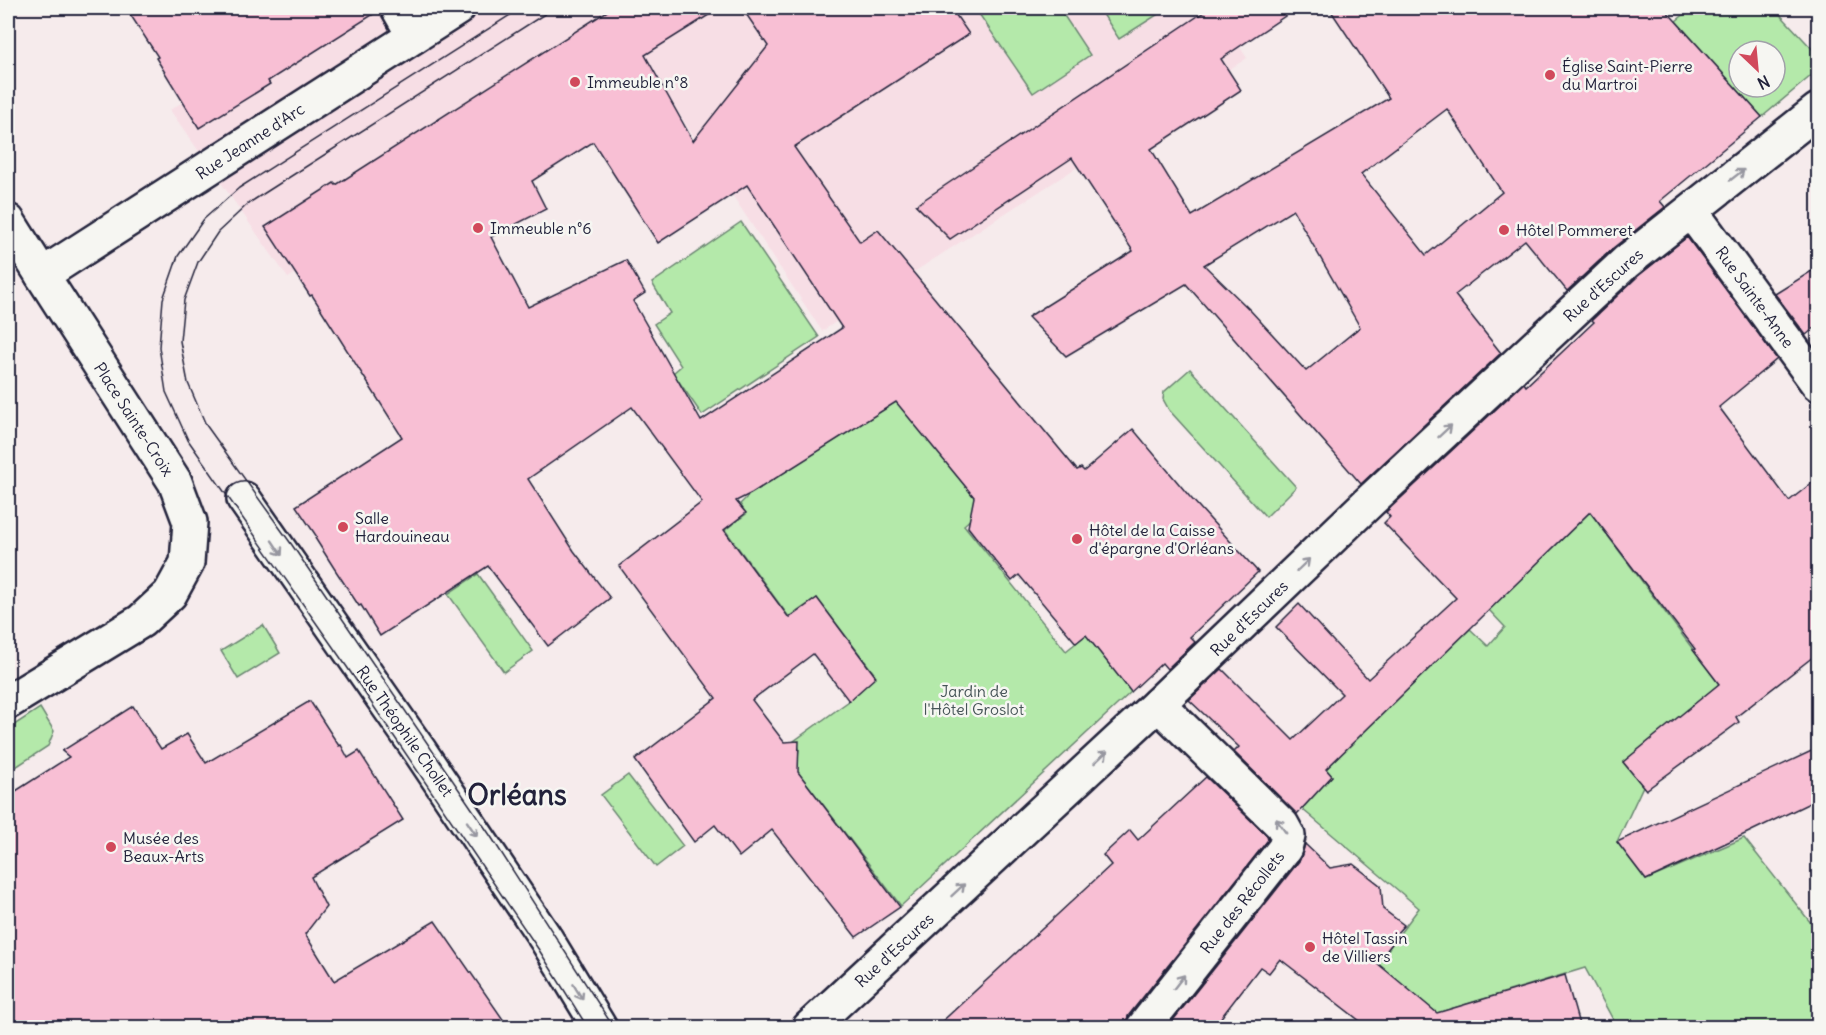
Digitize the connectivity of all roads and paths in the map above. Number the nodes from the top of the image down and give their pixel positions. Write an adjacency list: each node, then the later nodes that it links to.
1 (398, 8): 3 (street)
2 (458, 8): 3 (street, Rue Jeanne d'Arc)
3 (414, 36): 7 (street, Rue Jeanne d'Arc)
4 (1818, 110): 5 (street, Rue d'Escures, one-way to 4)
5 (1691, 211): 8 (street, Rue Sainte-Anne); 11 (street, Rue d'Escures, one-way to 5)
6 (8, 221): 7 (street, Place Sainte-Croix)
7 (42, 275): 10 (street, Place Sainte-Croix)
8 (1818, 384)
9 (244, 500): 12 (street, Rue Théophile Chollet, one-way to 12)
10 (8, 702)
11 (1158, 704): 13 (street, Rue d'Escures, one-way to 11); 14 (street, Rue des Récollets, one-way to 11)
12 (600, 1028)
13 (809, 1028)
14 (1143, 1028)

